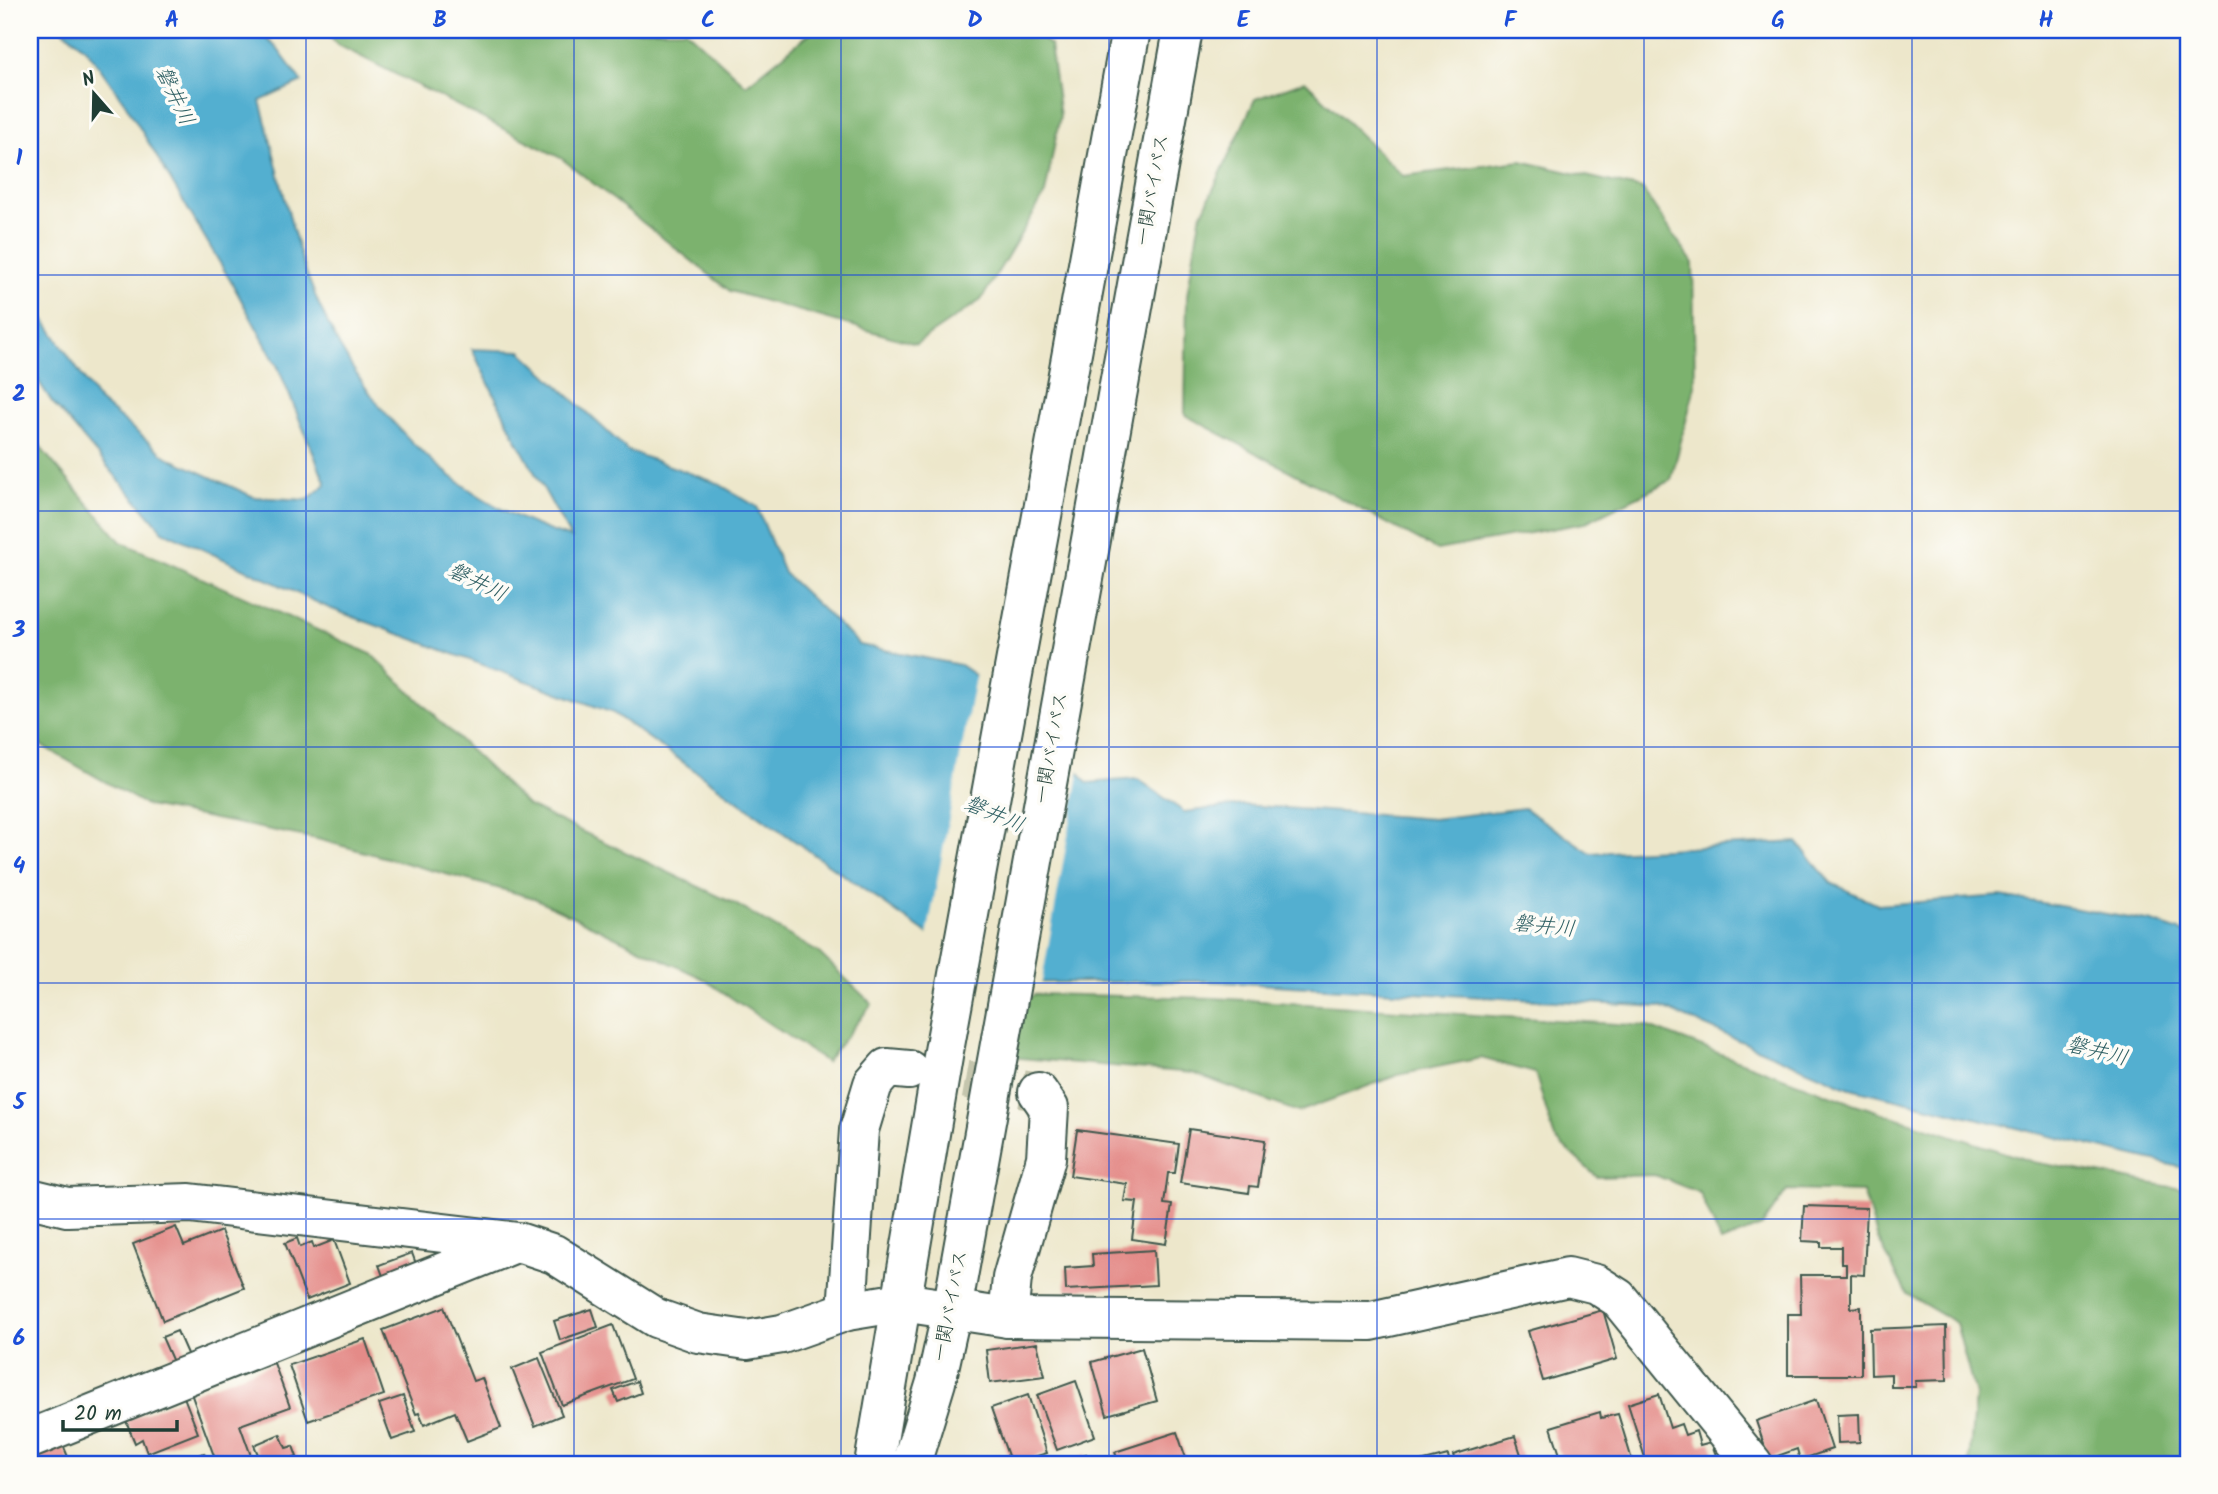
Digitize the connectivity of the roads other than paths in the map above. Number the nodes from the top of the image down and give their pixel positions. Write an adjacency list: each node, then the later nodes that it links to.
1 (1131, 30): 7 (main road)
2 (1183, 30): 8 (main road, 一関バイパス)
3 (909, 1070): 9 (main road)
4 (1038, 1092): 10 (main road)
5 (30, 1198): 6 (main road)
6 (518, 1242): 9 (main road); 11 (main road)
7 (902, 1302): 8 (main road); 9 (main road); 12 (main road)
8 (952, 1310): 10 (main road); 13 (main road, 一関バイパス)
9 (847, 1311)
10 (1008, 1318): 14 (main road)
11 (30, 1439)
12 (874, 1464)
13 (911, 1464)
14 (1753, 1464)

